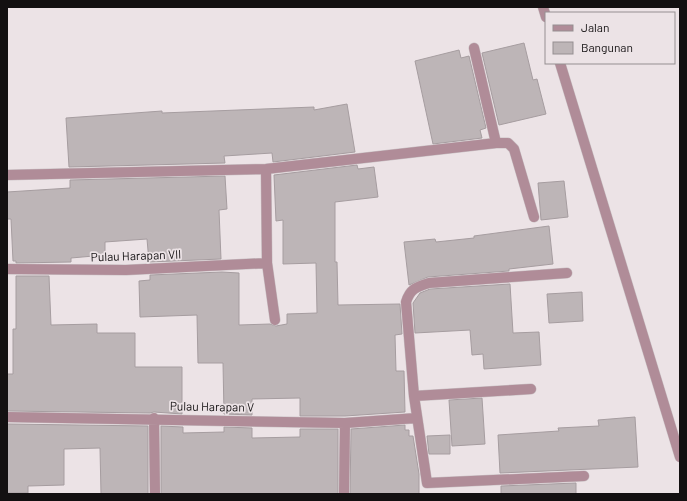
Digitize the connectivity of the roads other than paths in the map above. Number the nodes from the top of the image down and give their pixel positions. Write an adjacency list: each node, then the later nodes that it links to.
1 (474, 48): 3 (street)
2 (560, 64): 17 (street)
3 (496, 143): 4 (street); 6 (street)
4 (266, 169): 5 (street); 7 (street)
5 (7, 175)
6 (534, 217)
7 (266, 263): 8 (street, Pulau Harapan VII); 10 (street)
8 (7, 269)
9 (566, 273): 12 (street)
10 (275, 320)
11 (532, 388): 12 (street)
12 (414, 396): 15 (street)
13 (7, 417): 14 (street, Pulau Harapan V)
14 (154, 418): 16 (street, Pulau Harapan V); 19 (street)
15 (417, 418): 16 (street, Pulau Harapan V); 18 (street)
16 (344, 423): 20 (street)
17 (680, 457)
18 (584, 476)
19 (155, 494)
20 (344, 494)

